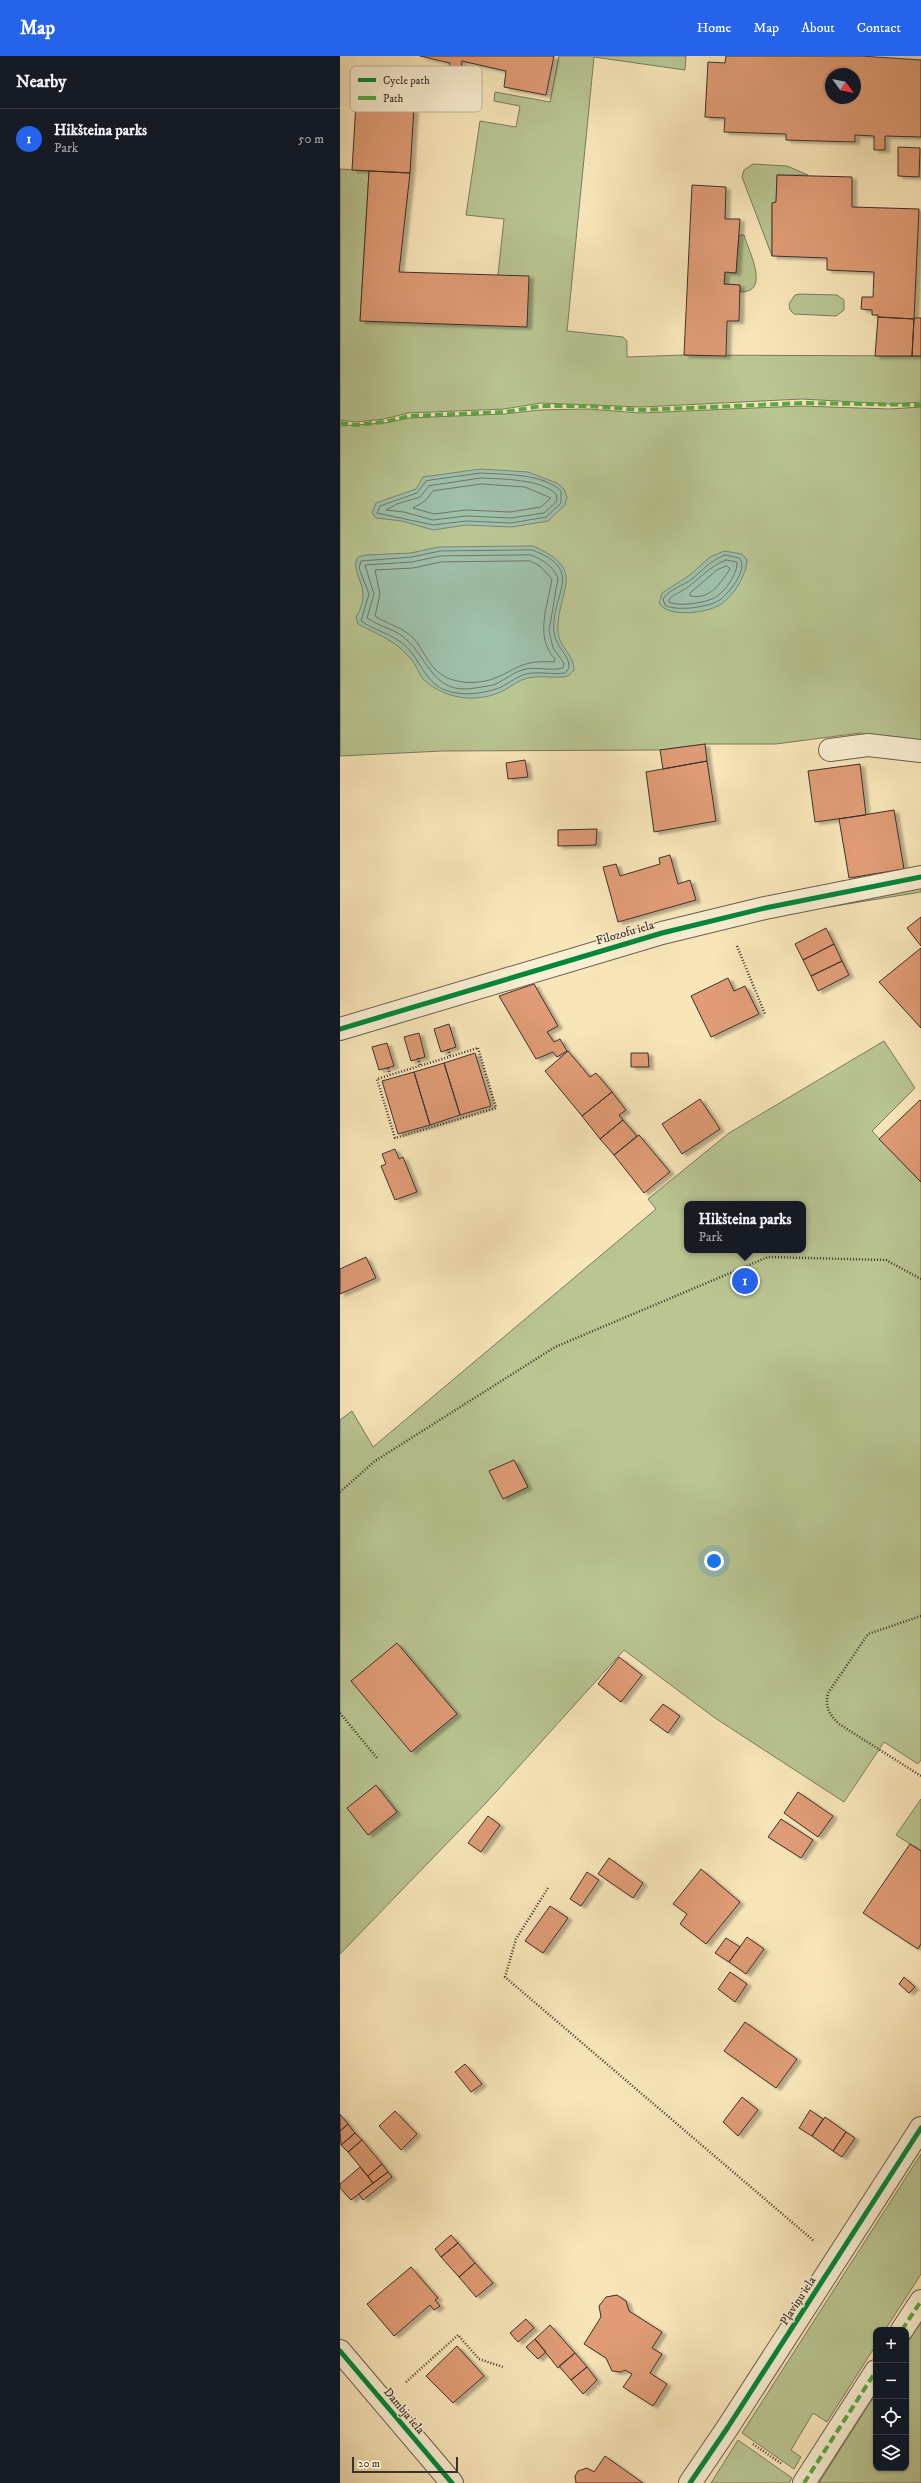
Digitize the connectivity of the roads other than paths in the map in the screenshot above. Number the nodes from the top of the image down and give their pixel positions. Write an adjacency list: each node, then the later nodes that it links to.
1 (830, 750): 2 (street)
2 (921, 751)
3 (921, 877): 4 (street, Filozofu iela)
4 (340, 1029)
5 (921, 2128): 11 (street, Pļaviņu iela)
6 (921, 2301): 7 (street)
7 (904, 2327)
8 (340, 2351): 10 (street, Dambja iela)
9 (873, 2376): 12 (street)
10 (452, 2483)
11 (690, 2483)
12 (804, 2483)

